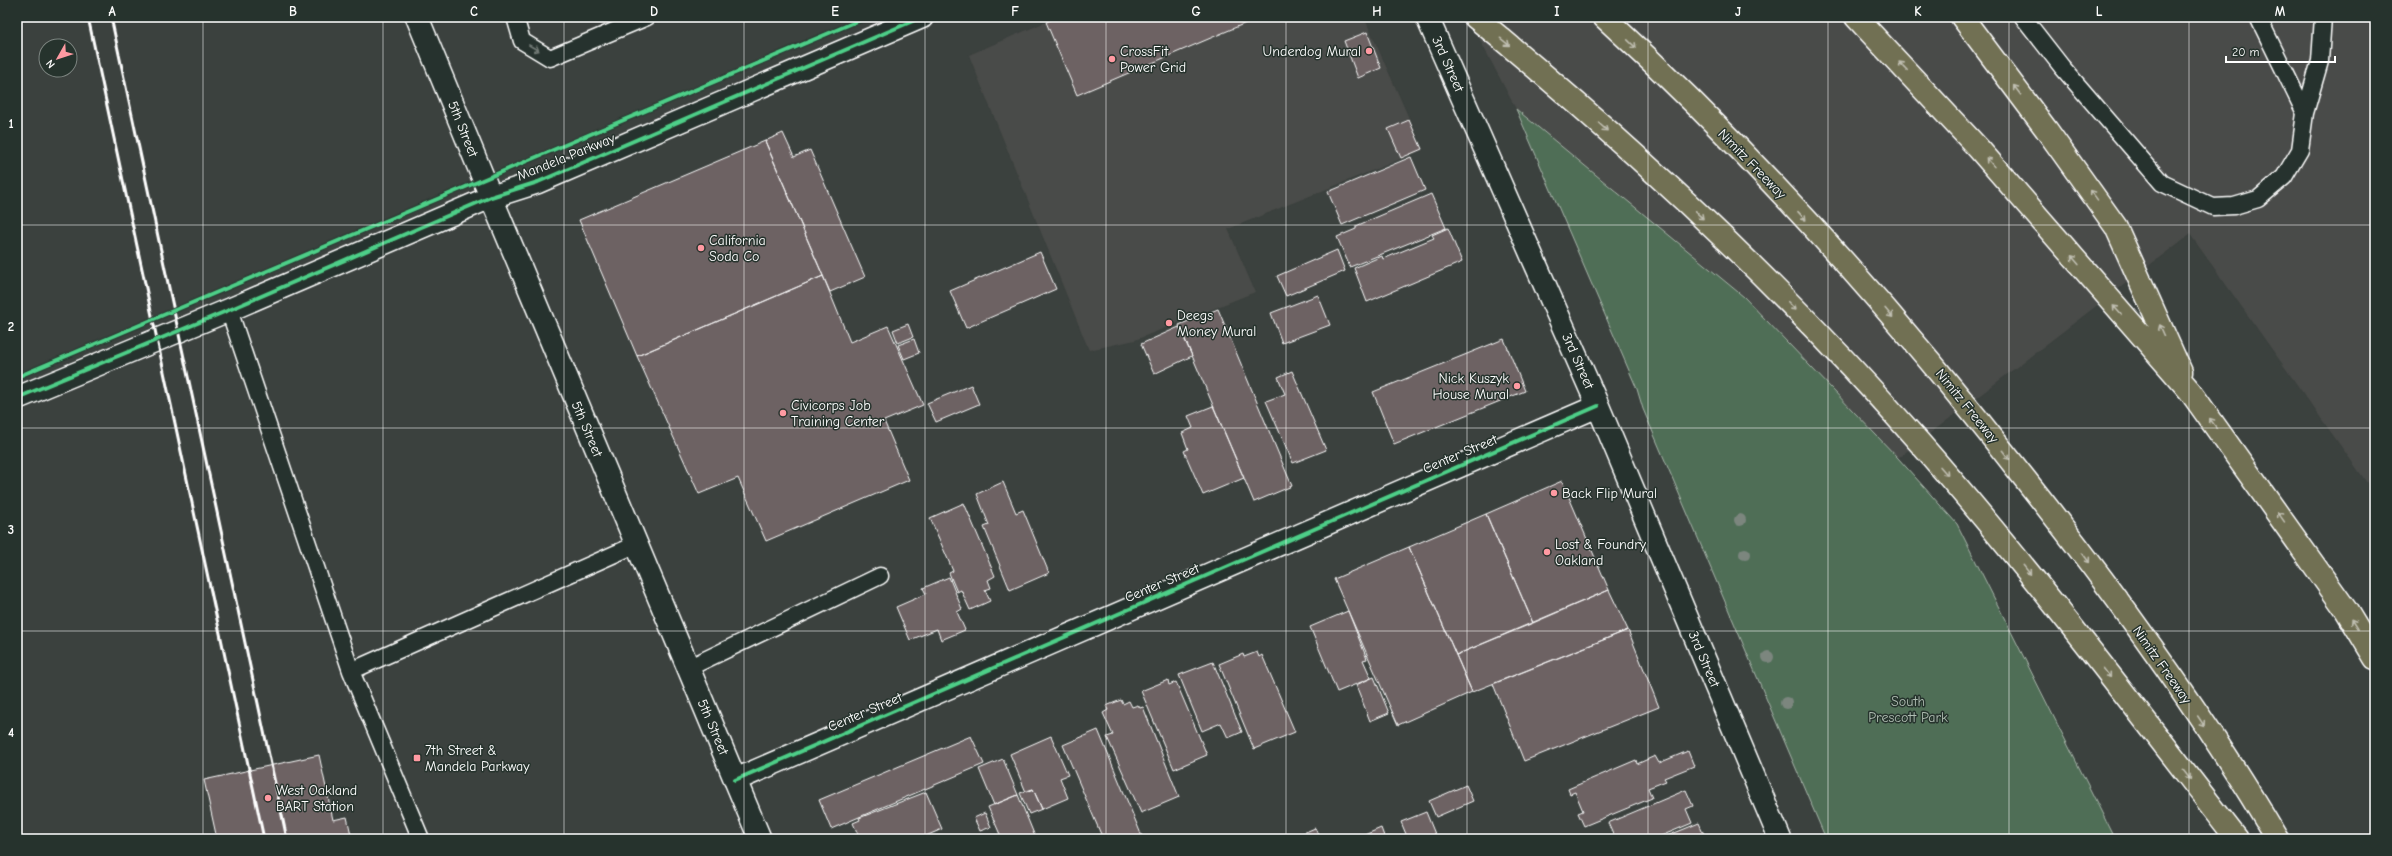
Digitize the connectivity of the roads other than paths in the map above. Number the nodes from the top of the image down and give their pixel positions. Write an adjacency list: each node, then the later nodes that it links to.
1 (417, 17): 14 (street, 5th Street)
2 (515, 17): 3 (lane, one-way to 3)
3 (647, 17)
4 (922, 17): 14 (street, Mandela Parkway)
5 (1427, 17): 18 (street, 3rd Street)
6 (1475, 17): 28 (highway, one-way to 28)
7 (1604, 17): 29 (highway, Nimitz Freeway, one-way to 29)
8 (1856, 17): 16 (highway, one-way to 8)
9 (1962, 17): 16 (highway, one-way to 9)
10 (2024, 17): 13 (lane)
11 (2258, 17): 13 (lane)
12 (2323, 17): 13 (lane)
13 (2305, 113)
14 (491, 197): 15 (street, Mandela Parkway); 19 (street, 5th Street)
15 (229, 310): 17 (street, Mandela Parkway); 23 (lane)
16 (2190, 391): 21 (highway, one-way to 16)
17 (17, 398)
18 (1598, 406): 24 (street, Center Street); 27 (street, 3rd Street)
19 (636, 545): 22 (street, 5th Street); 23 (lane)
20 (880, 576): 22 (lane)
21 (2375, 658)
22 (688, 668): 24 (street, 5th Street)
23 (351, 670): 25 (lane)
24 (735, 780): 26 (street, 5th Street)
25 (421, 839)
26 (760, 839)
27 (1780, 839)
28 (2237, 839)
29 (2277, 839)

